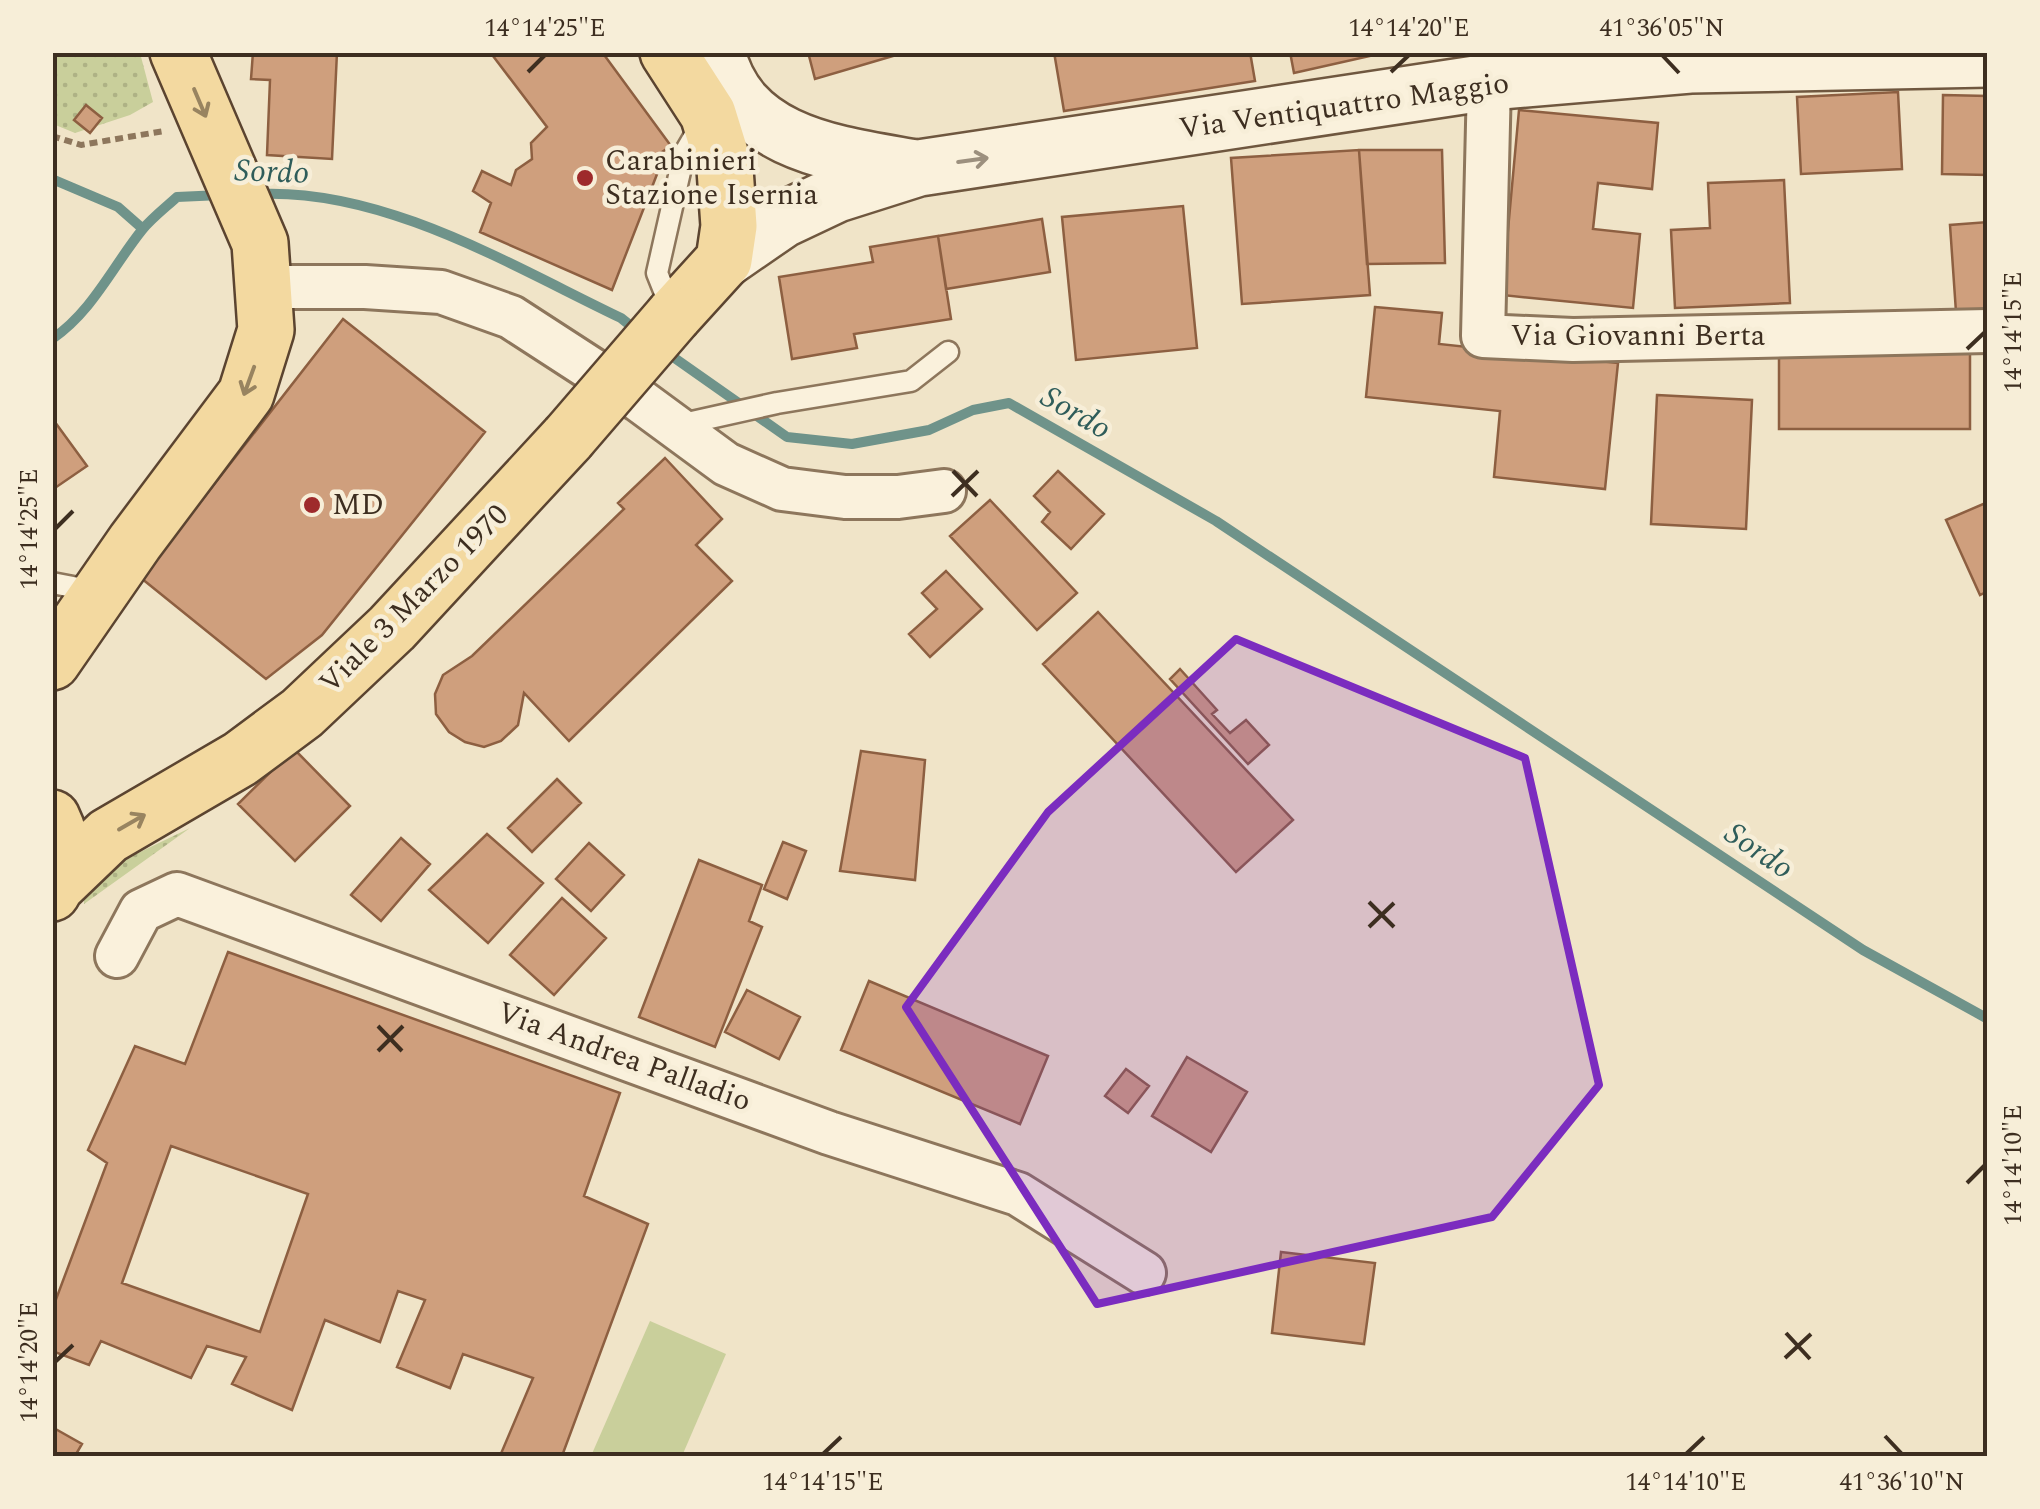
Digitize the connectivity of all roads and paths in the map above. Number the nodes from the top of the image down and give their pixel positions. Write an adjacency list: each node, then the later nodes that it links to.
1 (178, 52): 10 (main road, one-way to 10)
2 (668, 52): 8 (main road)
3 (717, 52): 11 (main road)
4 (1620, 52): 6 (street)
5 (1988, 59): 6 (main road, Via Ventiquattro Maggio)
6 (1690, 64): 7 (main road, Via Ventiquattro Maggio)
7 (1510, 68): 11 (main road, Via Ventiquattro Maggio, one-way to 7); 15 (street, Via Giovanni Berta)
8 (708, 114): 12 (main road); 14 (lane)
9 (52, 136): 10 (path)
10 (215, 136): 13 (main road)
11 (919, 168): 12 (main road, Via Ventiquattro Maggio)
12 (724, 260): 14 (main road, Viale 3 Marzo 1970)
13 (262, 265): 17 (street); 19 (main road, one-way to 19)
14 (674, 315): 22 (main road, Viale 3 Marzo 1970, one-way to 14, bridge)
15 (1988, 331)
16 (948, 352): 17 (lane)
17 (689, 422): 18 (street)
18 (944, 491)
19 (77, 587): 20 (main road)
20 (52, 662)
21 (52, 818): 22 (main road)
22 (55, 889)
23 (117, 956): 24 (street, Via Andrea Palladio)
24 (1144, 1273)

